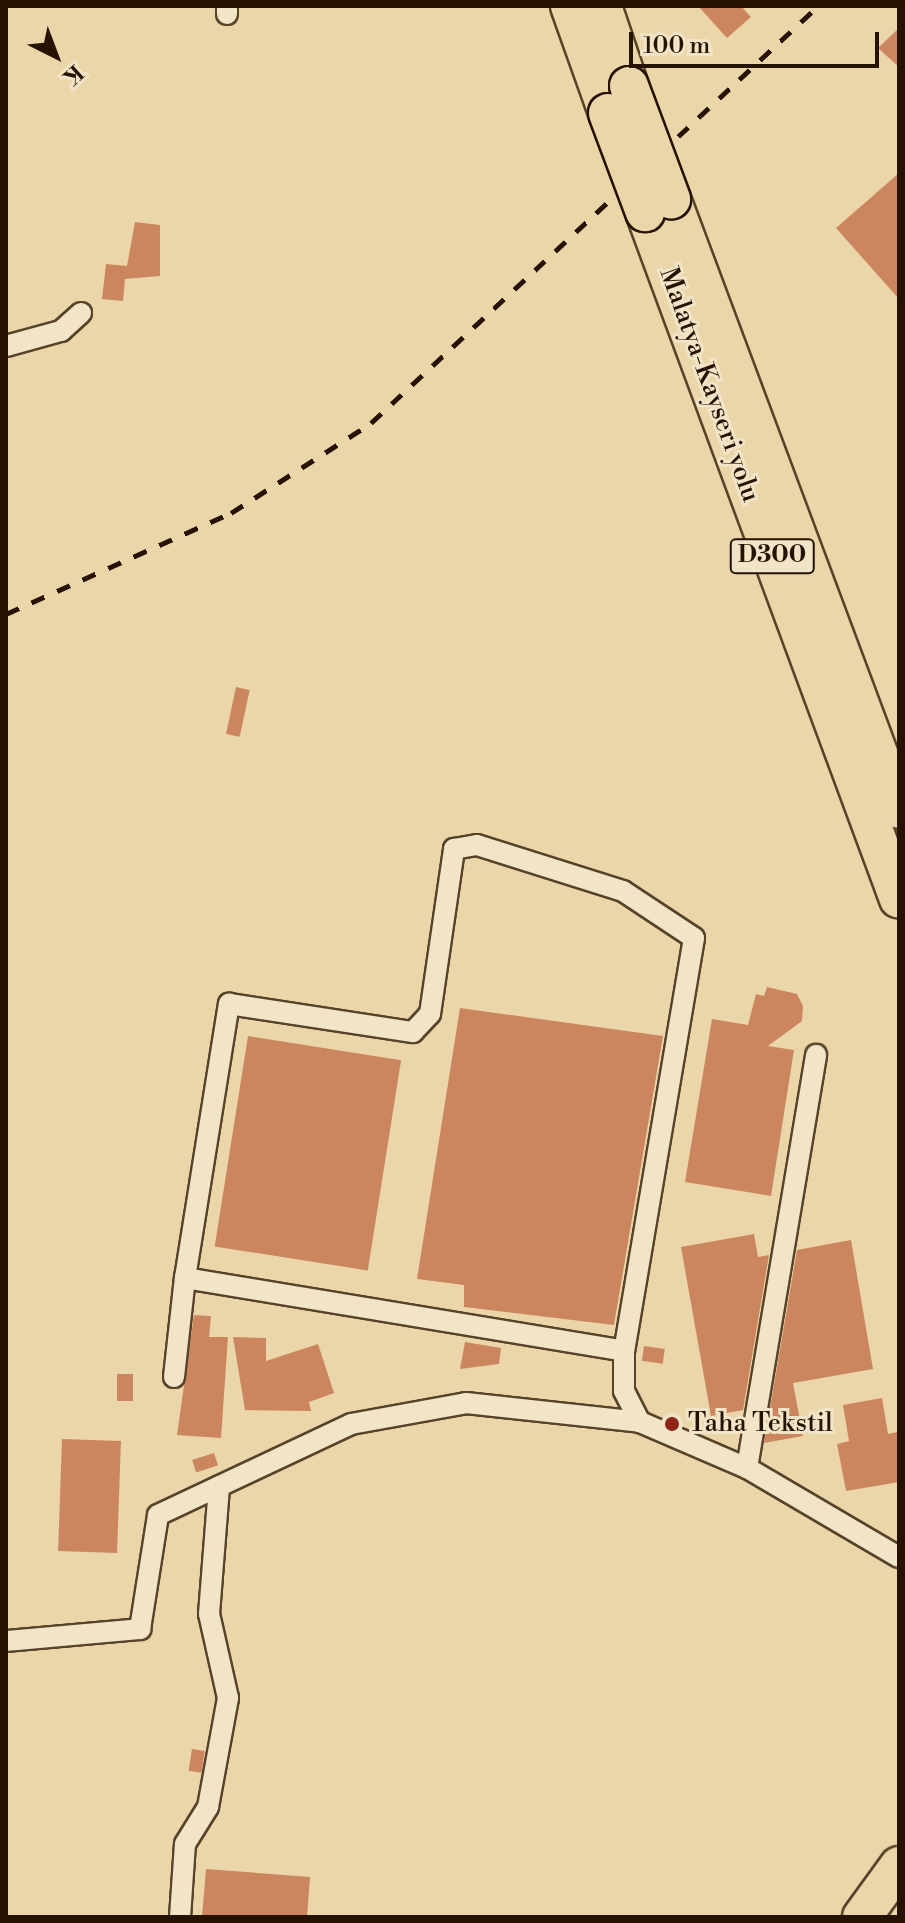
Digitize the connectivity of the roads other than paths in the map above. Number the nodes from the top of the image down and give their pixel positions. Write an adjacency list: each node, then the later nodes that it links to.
1 (570, 6): 3 (highway, Malatya-Kayseri yolu / D300)
2 (602, 6): 3 (highway, D300)
3 (619, 100): 4 (highway, Malatya-Kayseri yolu / D300, bridge)
4 (658, 205): 7 (highway, D300); 8 (highway, Malatya-Kayseri yolu / D300)
5 (81, 313): 6 (street)
6 (6, 346)
7 (899, 809)
8 (899, 899)
9 (816, 1055): 14 (street)
10 (185, 1278): 11 (street); 11 (street); 12 (street)
11 (624, 1351): 13 (street)
12 (174, 1377)
13 (640, 1422): 14 (street); 15 (street)
14 (747, 1468): 16 (street)
15 (219, 1486): 17 (street); 19 (street)
16 (899, 1557)
17 (6, 1641)
18 (899, 1866): 20 (highway)
19 (180, 1917)
20 (862, 1917)

